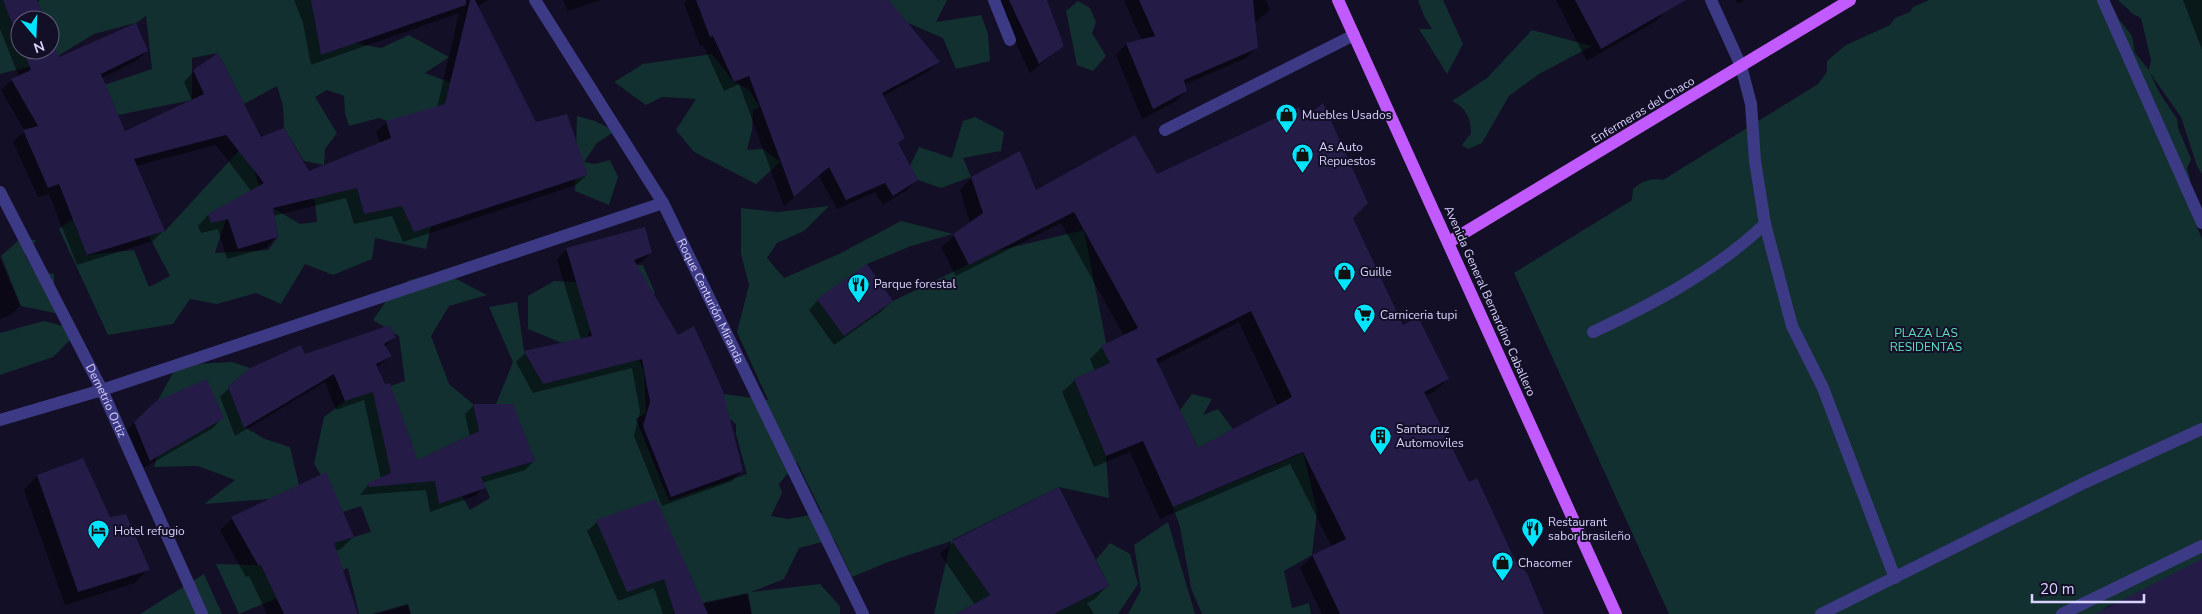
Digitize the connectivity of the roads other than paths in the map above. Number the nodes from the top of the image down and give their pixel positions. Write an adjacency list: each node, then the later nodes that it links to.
1 (535, 0): 12 (street, Roque Centurión Miranda)
2 (994, 0): 8 (street)
3 (1338, 0): 7 (main road, Avenida General Bernardino Caballero)
4 (1711, 0): 9 (street)
5 (1850, 0): 9 (main road, Enfermeras del Chaco)
6 (2103, 0): 13 (street)
7 (1354, 35): 10 (street); 15 (main road, Avenida General Bernardino Caballero)
8 (1010, 40)
9 (1741, 66): 14 (street); 15 (main road, Enfermeras del Chaco)
10 (1165, 130)
11 (0, 192): 17 (street, Demetrio Ortiz)
12 (663, 203): 17 (street); 23 (street, Roque Centurión Miranda)
13 (2202, 223)
14 (1765, 224): 16 (street); 21 (street)
15 (1449, 242): 24 (main road, Avenida General Bernardino Caballero)
16 (1593, 332)
17 (102, 390): 18 (street); 22 (street, Demetrio Ortiz)
18 (0, 420)
19 (2202, 429): 21 (street)
20 (2202, 546): 26 (street)
21 (1895, 578): 25 (street)
22 (202, 614)
23 (863, 614)
24 (1616, 614)
25 (1821, 614)
26 (2062, 614)

